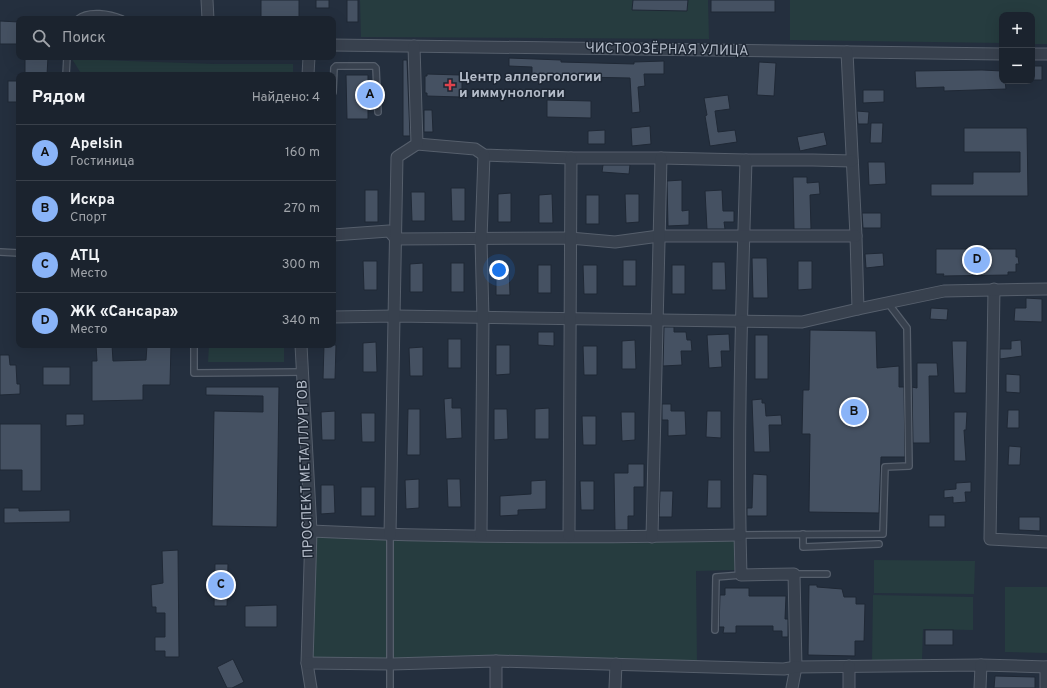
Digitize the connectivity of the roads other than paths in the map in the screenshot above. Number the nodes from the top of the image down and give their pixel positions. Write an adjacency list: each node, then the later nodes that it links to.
1 (207, 0): 4 (street)
2 (85, 16): 3 (lane)
3 (115, 16)
4 (208, 16)
5 (336, 45): 6 (street, ЧИСТООЗЁРНАЯ УЛИЦА)
6 (414, 46): 7 (street, ЧИСТООЗЁРНАЯ УЛИЦА); 17 (street)
7 (847, 52): 8 (street, ЧИСТООЗЁРНАЯ УЛИЦА); 22 (street)
8 (999, 54)
9 (1035, 54): 10 (street)
10 (1047, 54)
11 (67, 60): 13 (lane)
12 (309, 60): 14 (street)
13 (66, 72)
14 (308, 72)
15 (334, 72): 16 (lane)
16 (378, 112)
17 (417, 144): 18 (street); 28 (street)
18 (484, 155): 19 (street); 29 (street)
19 (571, 158): 20 (street); 27 (street)
20 (661, 158): 21 (street); 24 (street)
21 (746, 160): 22 (street); 25 (street)
22 (852, 161): 26 (street)
23 (336, 235): 28 (street)
24 (659, 236): 25 (street); 27 (street); 40 (street)
25 (743, 236): 26 (street); 41 (street)
26 (856, 236): 35 (street)
27 (570, 238): 29 (street); 39 (street)
28 (396, 239): 29 (street); 36 (street)
29 (481, 239): 38 (street)
30 (0, 252): 31 (lane)
31 (16, 253)
32 (994, 289): 33 (street); 34 (street); 52 (street)
33 (1047, 289)
34 (887, 302): 35 (street); 46 (lane)
35 (858, 308): 41 (street)
36 (395, 316): 37 (street); 38 (street); 47 (street)
37 (336, 317)
38 (483, 318): 39 (street); 48 (street)
39 (570, 319): 40 (street); 50 (street)
40 (656, 320): 41 (street); 51 (street)
41 (741, 321): 49 (street)
42 (194, 348): 44 (lane)
43 (301, 348): 44 (street, ПРОСПЕКТ МЕТАЛЛУРГОВ)
44 (302, 372): 45 (street, ПРОСПЕКТ МЕТАЛЛУРГОВ)
45 (311, 531): 47 (street); 59 (street, ПРОСПЕКТ МЕТАЛЛУРГОВ)
46 (803, 534): 49 (lane); 53 (lane)
47 (390, 535): 48 (street); 60 (lane)
48 (481, 535): 50 (street)
49 (740, 535): 51 (street); 56 (street)
50 (569, 536): 51 (street)
51 (652, 537)
52 (1047, 542)
53 (880, 544)
54 (794, 574): 55 (lane); 56 (street); 64 (street)
55 (827, 574)
56 (741, 575): 57 (lane)
57 (715, 630)
58 (496, 661): 60 (street); 61 (street); 68 (street)
59 (307, 663): 60 (street); 66 (street, ПРОСПЕКТ МЕТАЛЛУРГОВ)
60 (391, 664): 67 (lane)
61 (616, 664): 64 (street); 69 (street)
62 (981, 665): 63 (street); 65 (street); 72 (street)
63 (849, 666): 64 (street); 71 (street)
64 (796, 667): 70 (street)
65 (1046, 667): 73 (street)
66 (311, 688)
67 (390, 688)
68 (496, 688)
69 (615, 688)
70 (792, 688)
71 (849, 688)
72 (980, 688)
73 (1046, 688)

